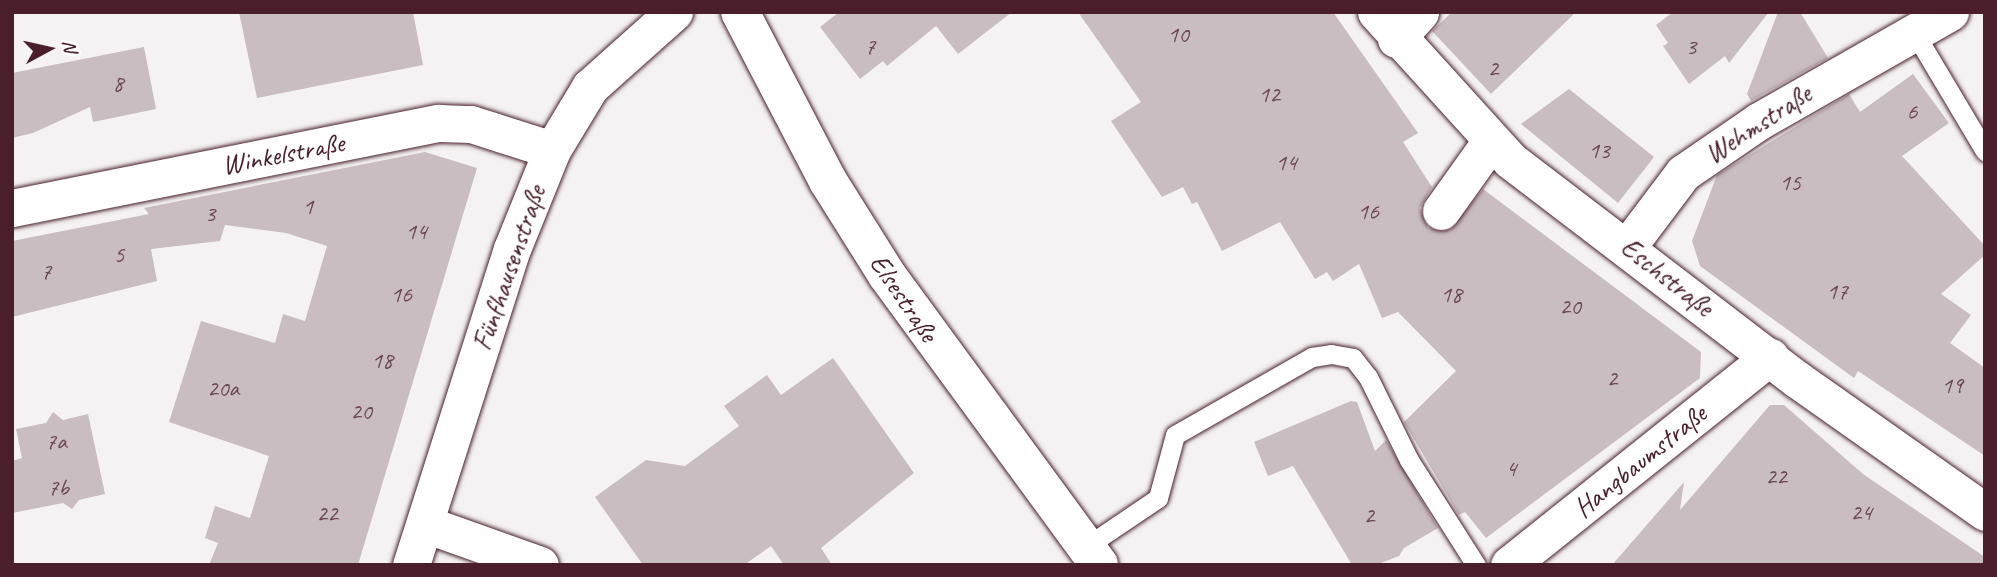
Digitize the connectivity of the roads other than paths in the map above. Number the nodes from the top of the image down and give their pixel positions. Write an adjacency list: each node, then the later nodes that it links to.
1 (674, 12): 8 (street, Fünfhausenstraße)
2 (740, 12): 16 (street, Elsestraße)
3 (1420, 12): 6 (street)
4 (1950, 12): 5 (street, Wehmstraße)
5 (1910, 22): 9 (lane); 12 (street, Wehmstraße)
6 (1386, 26): 7 (street, Eschstraße)
7 (1491, 141): 11 (street); 12 (street, Eschstraße)
8 (552, 150): 10 (street, Winkelstraße); 15 (street, Fünfhausenstraße)
9 (1985, 150)
10 (12, 208)
11 (1441, 211)
12 (1628, 247): 13 (street, Eschstraße)
13 (1770, 357): 14 (street, Eschstraße); 20 (street, Hangbaumstraße)
14 (1985, 512)
15 (425, 524): 17 (street, Fünfhausenstraße); 18 (street)
16 (1093, 555): 19 (lane)
17 (411, 565)
18 (540, 565)
19 (1476, 565)
20 (1509, 565)

